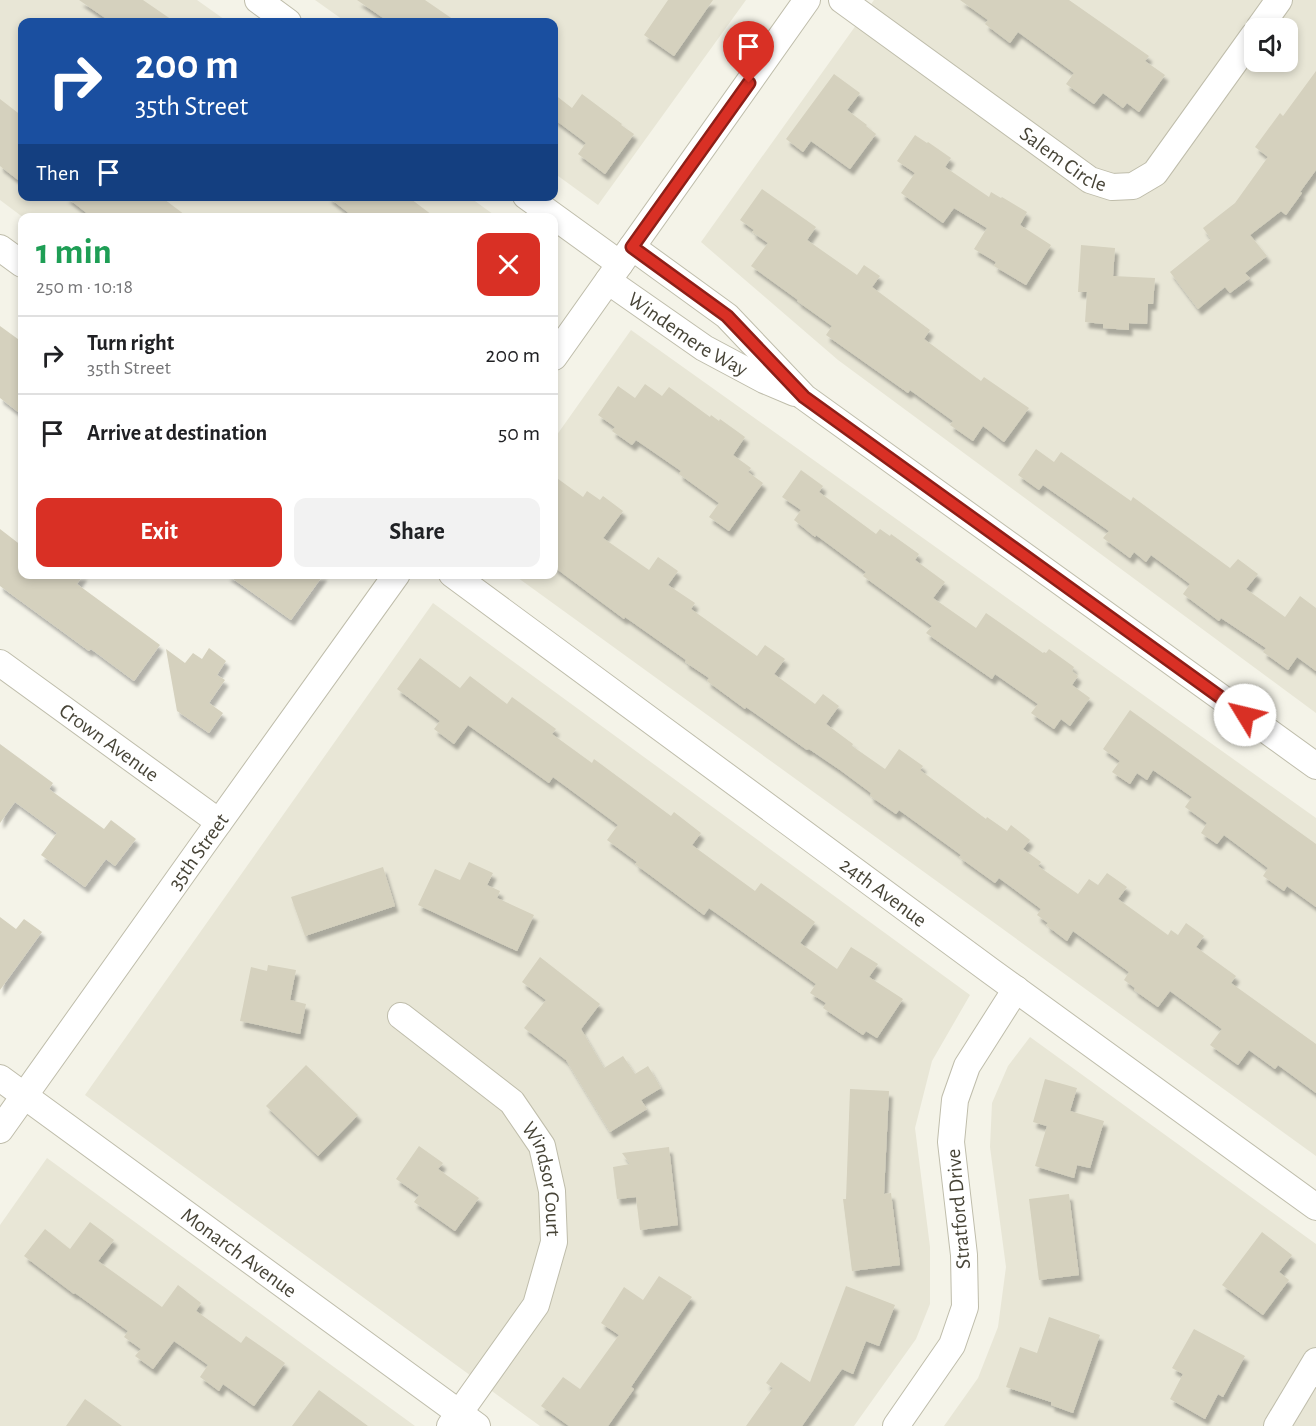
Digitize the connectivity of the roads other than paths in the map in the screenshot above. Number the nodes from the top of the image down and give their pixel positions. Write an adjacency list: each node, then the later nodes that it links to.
1 (258, 0): 5 (street)
2 (807, 0): 13 (street)
3 (842, 0): 7 (street, Salem Circle)
4 (1279, 0): 6 (street)
5 (283, 18)
6 (1266, 18)
7 (1244, 49)
8 (533, 201): 9 (street)
9 (550, 213)
10 (558, 219): 13 (street)
11 (0, 248): 12 (street)
12 (18, 261)
13 (620, 264): 14 (street); 15 (street, Windemere Way); 15 (street, Windemere Way)
14 (558, 351)
15 (804, 397): 19 (street, Windemere Way)
16 (394, 579): 20 (street, 35th Street)
17 (459, 579): 21 (street, 24th Avenue)
18 (0, 663): 20 (street, Crown Avenue)
19 (1316, 766)
20 (219, 822): 24 (street, 35th Street)
21 (1016, 989): 26 (street, 24th Avenue); 29 (street, Stratford Drive)
22 (401, 1016): 28 (street, Windsor Court)
23 (0, 1078): 24 (street, Monarch Avenue)
24 (25, 1096): 25 (street, 35th Street); 28 (street, Monarch Avenue)
25 (0, 1130)
26 (1316, 1207)
27 (1316, 1361): 30 (street)
28 (462, 1422)
29 (896, 1426)
30 (1277, 1426)

